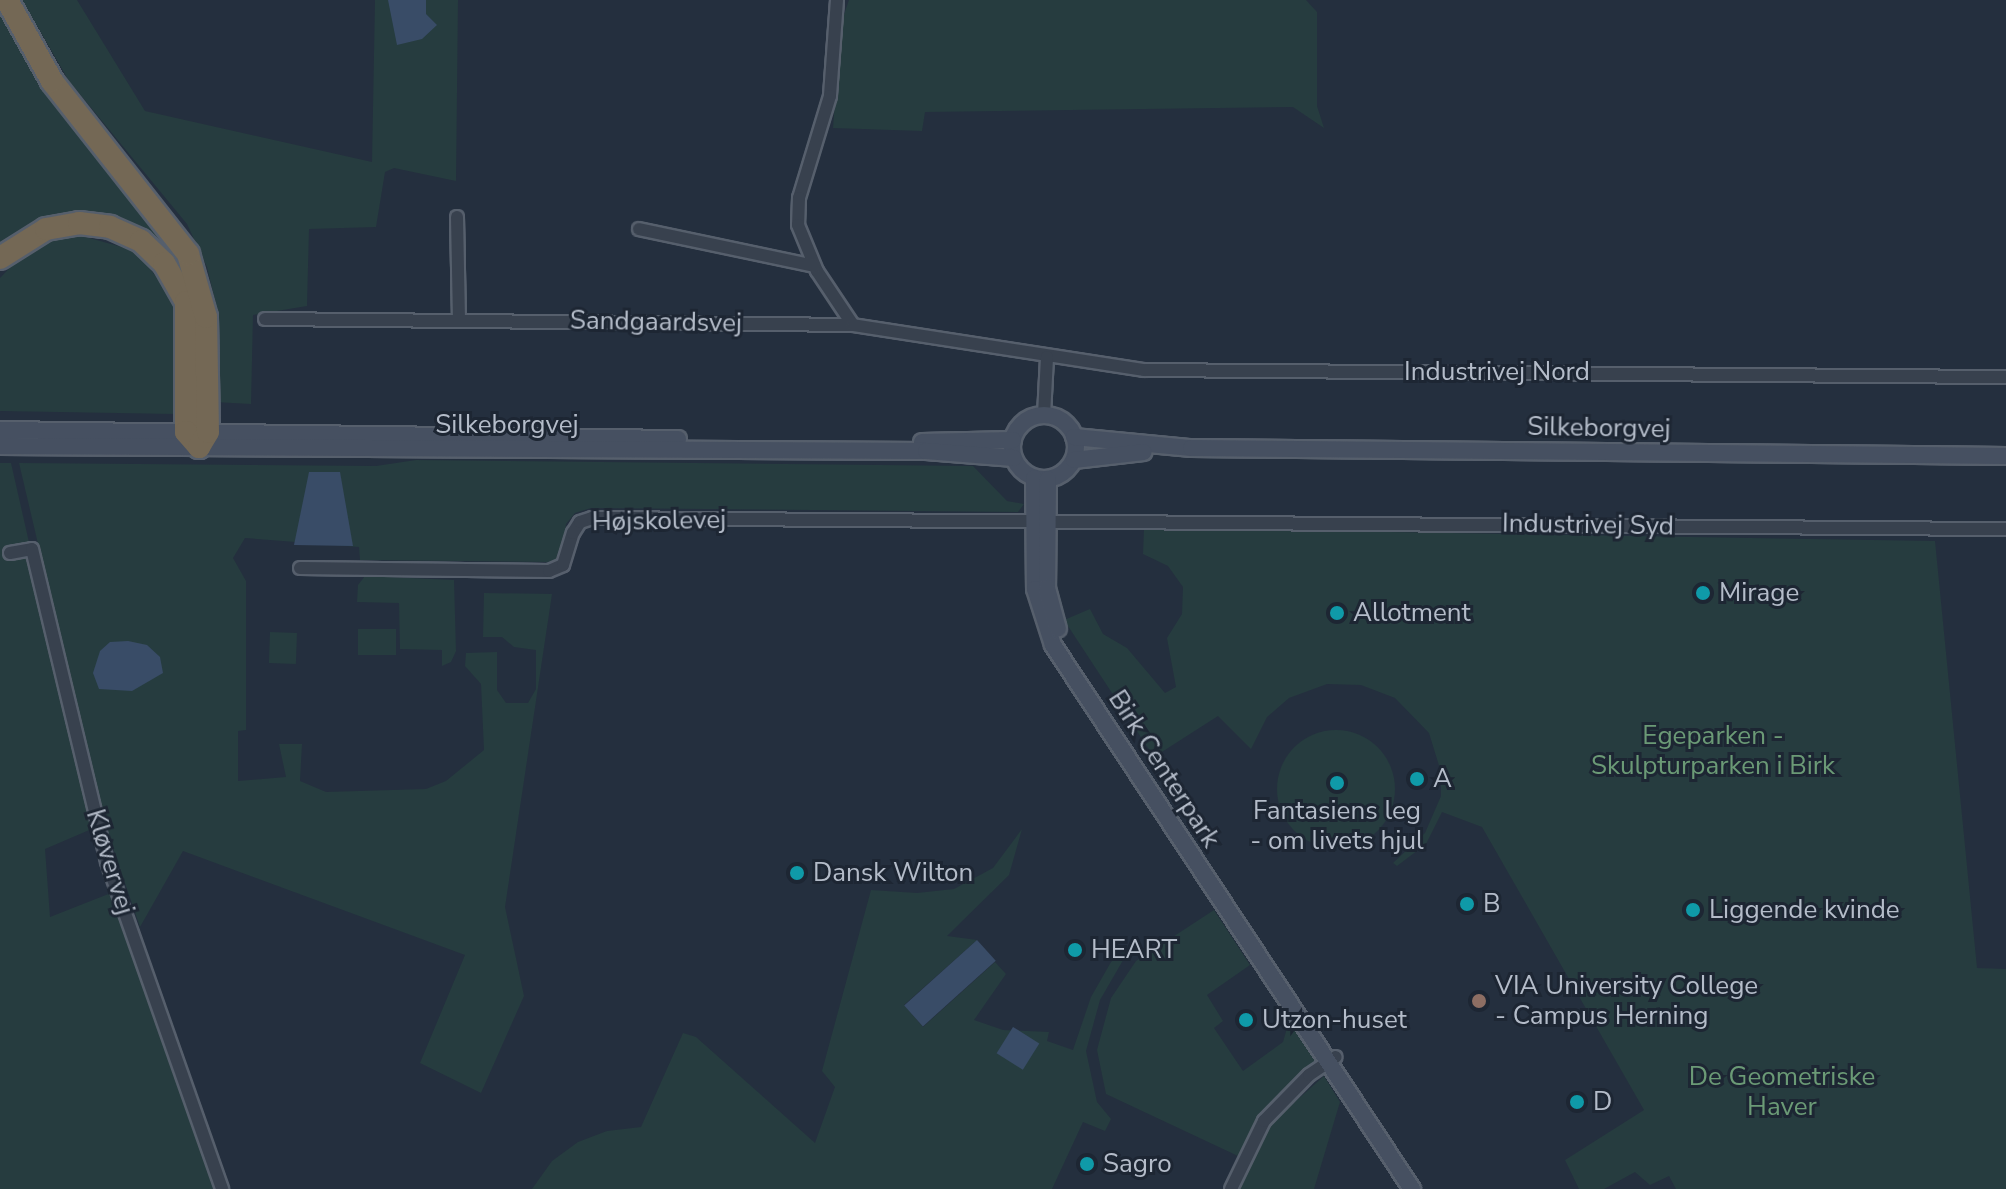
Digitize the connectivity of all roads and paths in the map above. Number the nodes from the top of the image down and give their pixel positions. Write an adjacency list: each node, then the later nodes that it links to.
1 (7, 0): 14 (highway)
2 (837, 0): 6 (street)
3 (457, 217): 8 (street)
4 (639, 229): 6 (street)
5 (0, 258): 14 (highway)
6 (814, 266): 9 (street)
7 (265, 319): 8 (street, Sandgaardsvej)
8 (459, 319): 9 (street, Sandgaardsvej)
9 (853, 325): 10 (street, Sandgaardsvej)
10 (1047, 357): 11 (street, Industrivej Nord); 12 (street)
11 (2006, 377)
12 (1044, 415): 15 (main road); 16 (main road)
13 (0, 430): 14 (main road, Silkeborgvej)
14 (198, 437): 16 (main road, Silkeborgvej); 17 (main road, Silkeborgvej); 20 (main road, Silkeborgvej)
15 (1074, 437): 18 (main road, Silkeborgvej); 21 (main road)
16 (1013, 440): 20 (main road)
17 (0, 446)
18 (1191, 448): 19 (main road, Silkeborgvej); 21 (main road, Silkeborgvej)
19 (2006, 456)
20 (1014, 458): 22 (main road)
21 (1074, 460): 22 (main road)
22 (1041, 478): 23 (main road, Birk Centerpark)
23 (1041, 521): 24 (street, Industrivej Syd); 26 (street, Højskolevej); 27 (main road, Birk Centerpark)
24 (2006, 529)
25 (10, 553): 28 (street, Kløvervej)
26 (300, 568)
27 (1332, 1060): 29 (street); 30 (main road, Birk Centerpark); 31 (main road, Birk Centerpark)
28 (222, 1189)
29 (1231, 1189)
30 (1412, 1189)
31 (1424, 1189)

